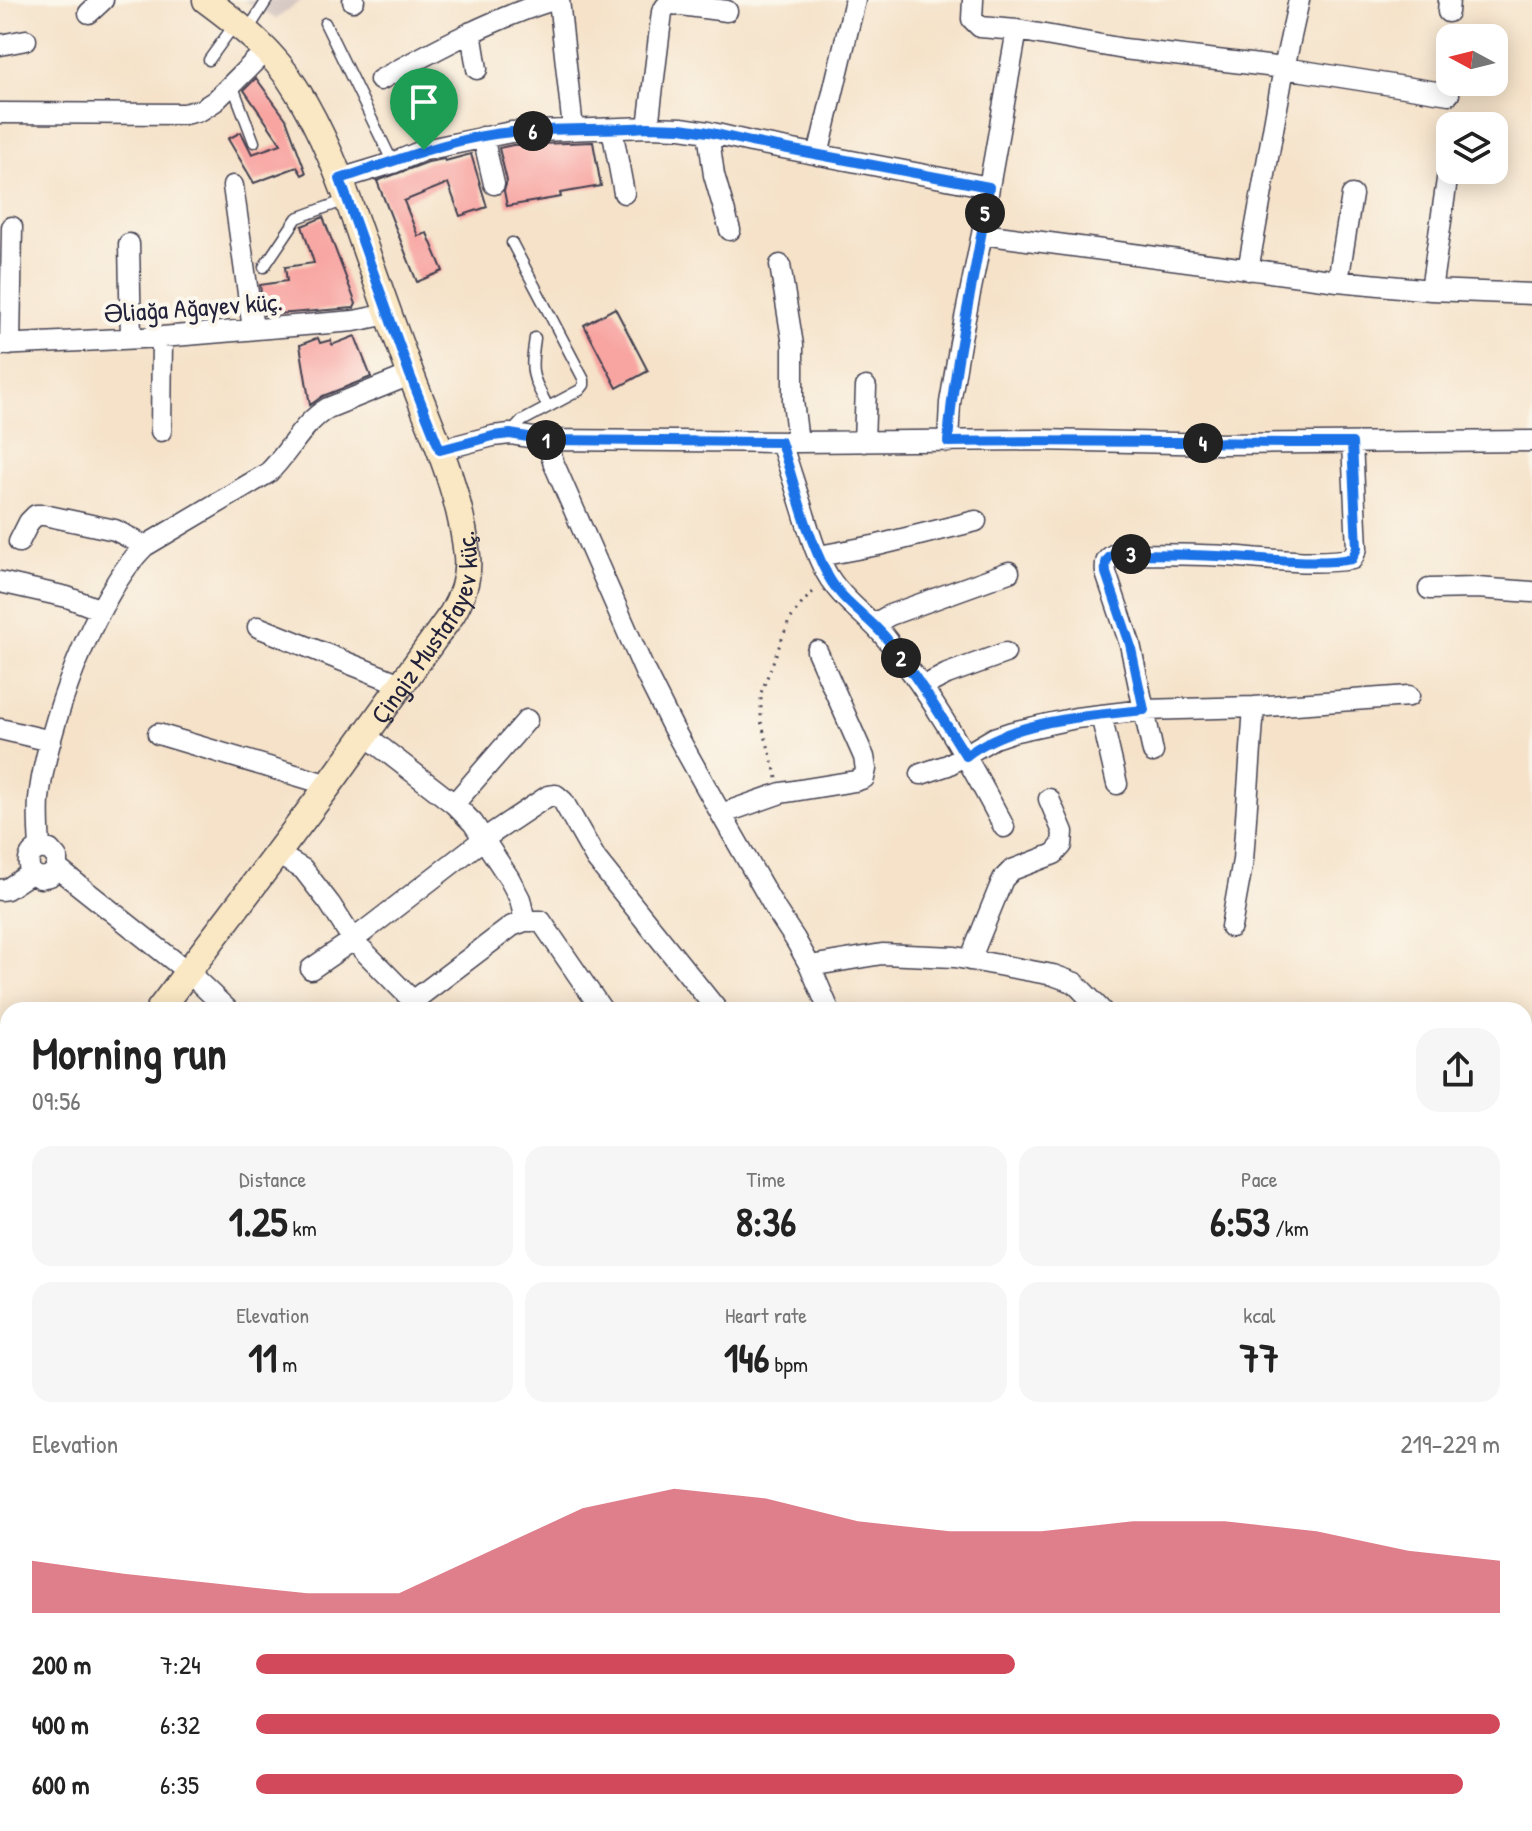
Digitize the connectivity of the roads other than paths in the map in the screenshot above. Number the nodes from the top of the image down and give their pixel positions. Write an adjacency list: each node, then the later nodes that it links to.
1 (206, 0): 9 (street, Çingiz Mustafayev küç.)
2 (267, 0): 9 (lane)
3 (556, 0): 11 (street); 23 (street)
4 (855, 0): 28 (street)
5 (973, 0): 10 (street)
6 (1299, 0): 16 (street)
7 (727, 11): 22 (street)
8 (325, 23): 29 (lane)
9 (241, 27): 14 (street, Çingiz Mustafayev küç.); 15 (lane)
10 (1017, 30): 16 (street); 33 (street)
11 (471, 32): 17 (street); 18 (street)
12 (26, 40): 13 (street)
13 (0, 45)
14 (266, 50): 19 (street); 34 (street, Çingiz Mustafayev küç.)
15 (209, 60)
16 (1284, 68): 20 (street); 44 (street)
17 (477, 69)
18 (380, 80)
19 (232, 84): 21 (street); 27 (lane)
20 (1436, 92)
21 (0, 113)
22 (648, 127): 24 (street); 25 (street)
23 (573, 129): 24 (street); 26 (street)
24 (612, 129): 35 (street)
25 (708, 132): 28 (street); 38 (street)
26 (483, 137): 29 (street); 30 (street)
27 (254, 142)
28 (818, 155): 33 (street)
29 (393, 163): 34 (street)
30 (494, 184)
31 (1446, 184): 46 (street)
32 (233, 186): 49 (street)
33 (989, 187): 39 (street)
34 (344, 189): 43 (lane); 48 (street, Çingiz Mustafayev küç.)
35 (624, 193)
36 (1352, 195): 45 (street)
37 (12, 227): 53 (street)
38 (730, 230)
39 (982, 234): 44 (street); 63 (street)
40 (512, 243): 56 (lane)
41 (129, 244): 51 (street)
42 (780, 265): 61 (street)
43 (264, 267)
44 (1248, 270): 45 (street)
45 (1338, 281): 46 (street)
46 (1431, 290): 47 (street)
47 (1532, 294)
48 (388, 314): 49 (street, Əliağa Ağayev küç.); 54 (street, Çingiz Mustafayev küç.)
49 (253, 329): 50 (street, Əliağa Ağayev küç.)
50 (162, 337): 51 (street, Əliağa Ağayev küç.); 57 (street)
51 (131, 338): 53 (street, Əliağa Ağayev küç.)
52 (535, 338): 56 (lane)
53 (5, 345)
54 (410, 375): 65 (street, Çingiz Mustafayev küç.); 68 (street)
55 (866, 387): 62 (street)
56 (548, 407): 58 (lane)
57 (161, 431)
58 (510, 434): 59 (street); 65 (street)
59 (546, 440): 61 (street); 97 (street)
60 (1532, 441): 64 (street)
61 (789, 442): 62 (street); 69 (street)
62 (864, 442): 63 (street)
63 (948, 442): 64 (street)
64 (1352, 443): 83 (street)
65 (440, 450): 79 (street, Çingiz Mustafayev küç.)
66 (976, 521): 69 (street)
67 (19, 542): 68 (street)
68 (145, 546): 74 (street)
69 (819, 556): 75 (street)
70 (1009, 572): 75 (street)
71 (0, 582): 74 (street)
72 (1429, 589): 73 (street)
73 (1532, 592)
74 (101, 610): 89 (street)
75 (874, 624): 80 (street)
76 (258, 627): 79 (street)
77 (817, 651): 97 (street)
78 (1005, 653): 80 (street)
79 (403, 685): 88 (street, Çingiz Mustafayev küç.)
80 (922, 687): 91 (street)
81 (1409, 696): 82 (street)
82 (1254, 707): 83 (street); 106 (street)
83 (1144, 710): 84 (street); 90 (street)
84 (1101, 715): 91 (street); 93 (street)
85 (527, 720): 96 (street)
86 (0, 729): 89 (street)
87 (158, 734): 94 (street)
88 (365, 735): 94 (street, Çingiz Mustafayev küç.); 96 (street)
89 (51, 741): 100 (street)
90 (1153, 752)
91 (966, 756): 92 (street); 98 (street)
92 (921, 774)
93 (1117, 784)
94 (329, 785): 101 (street, Çingiz Mustafayev küç.)
95 (1049, 799): 108 (street)
96 (454, 804): 99 (street)
97 (721, 814): 109 (street)
98 (1004, 827)
99 (485, 838): 105 (street); 107 (street); 117 (street)
100 (40, 848): 102 (street); 103 (street)
101 (277, 854): 107 (street); 111 (street, Çingiz Mustafayev küç.)
102 (57, 868): 103 (street); 111 (street)
103 (31, 873): 104 (street)
104 (0, 890)
105 (525, 921): 115 (street); 116 (street)
106 (1231, 927)
107 (353, 940): 110 (street); 114 (street)
108 (970, 960): 109 (street); 119 (street)
109 (810, 966): 118 (street)
110 (311, 969)
111 (188, 972): 112 (street, Çingiz Mustafayev küç.); 113 (street)
112 (165, 1002)
113 (220, 1002)
114 (412, 1002)
115 (421, 1002)
116 (597, 1002)
117 (711, 1002)
118 (826, 1002)
119 (1093, 1002)

